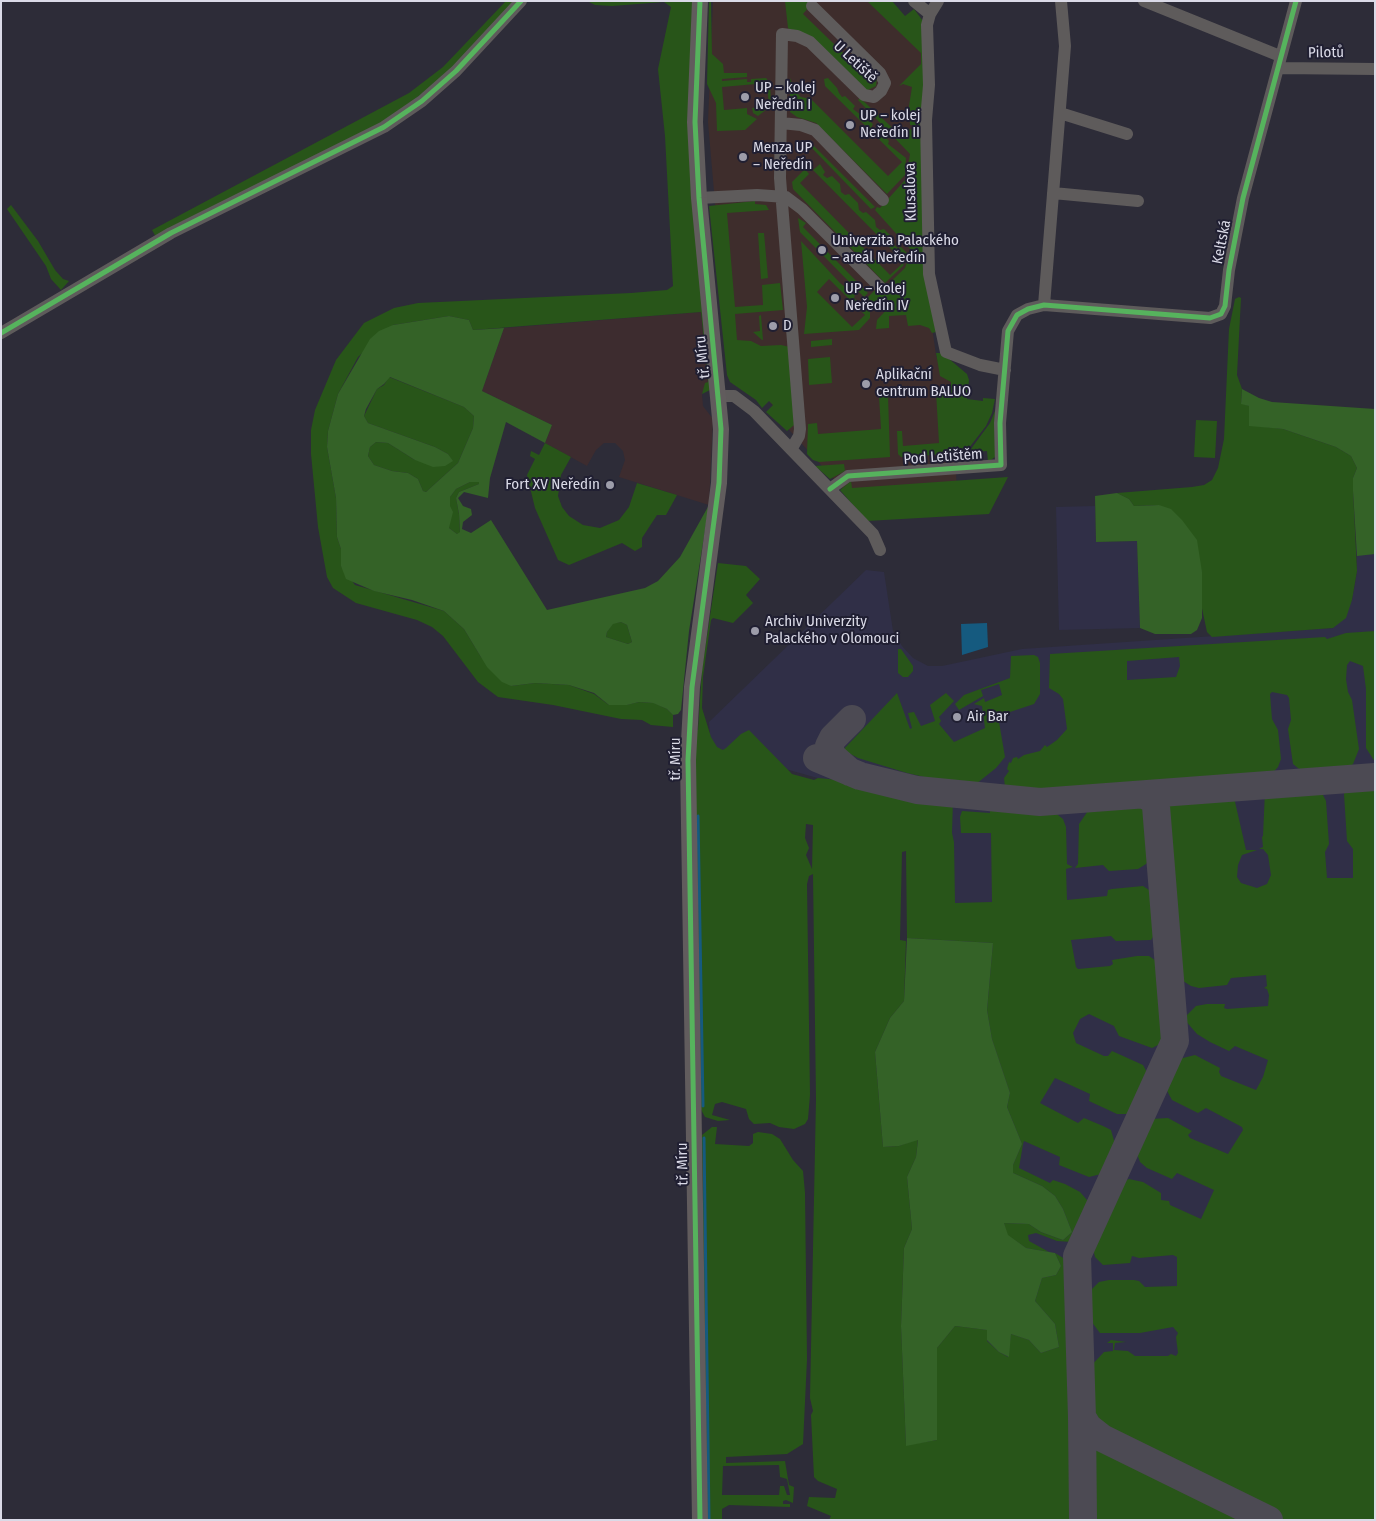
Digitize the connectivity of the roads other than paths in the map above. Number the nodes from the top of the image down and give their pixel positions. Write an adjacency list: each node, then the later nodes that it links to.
1 (521, 1): 22 (street)
2 (700, 1): 17 (main road, tř. Míru)
3 (914, 1): 9 (street)
4 (938, 1): 9 (street, Klusalova)
5 (1061, 1): 12 (street)
6 (1144, 1): 10 (street, Pilotů)
7 (1296, 1): 10 (street, Keltská)
8 (812, 6): 13 (street, U Letiště)
9 (930, 14): 23 (street, Klusalova)
10 (1279, 62): 11 (street, Pilotů); 21 (street, Keltská)
11 (1375, 69)
12 (1060, 113): 14 (street); 15 (street)
13 (781, 123): 16 (street, U Letiště); 18 (street)
14 (1127, 134)
15 (1053, 193): 19 (street); 21 (street)
16 (781, 195): 17 (street); 20 (street); 25 (street, U Letiště)
17 (699, 198): 24 (main road, tř. Míru)
18 (883, 200)
19 (1138, 201)
20 (881, 288)
21 (1044, 305): 23 (street, Pod Letištěm)
22 (1, 333)
23 (1005, 370): 26 (street, Pod Letištěm)
24 (719, 396): 25 (street); 28 (main road, tř. Míru)
25 (792, 448): 26 (street)
26 (830, 489): 27 (street)
27 (880, 550)
28 (700, 1520)

